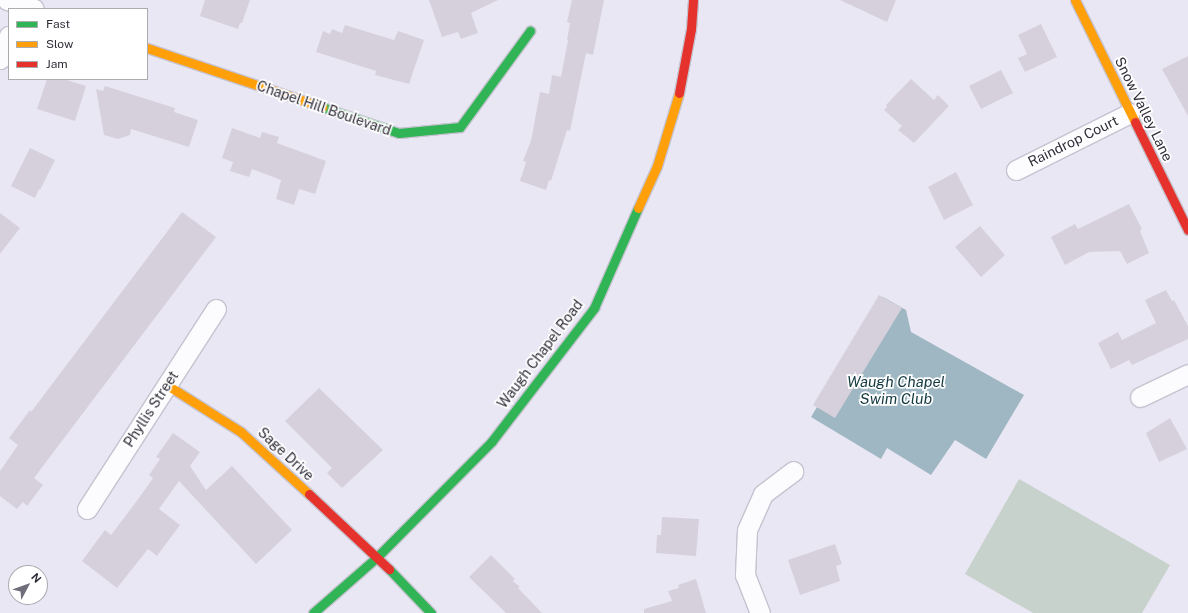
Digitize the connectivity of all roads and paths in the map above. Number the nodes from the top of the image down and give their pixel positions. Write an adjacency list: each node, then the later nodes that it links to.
1 (693, 0): 16 (street, Waugh Chapel Road)
2 (1075, 0): 7 (street, Snow Valley Lane)
3 (530, 31): 5 (street, Chapel Hill Boulevard)
4 (8, 39): 6 (street)
5 (148, 48)
6 (0, 59)
7 (1130, 113): 8 (street, Raindrop Court); 9 (street, Snow Valley Lane)
8 (1016, 170)
9 (1188, 230)
10 (216, 309): 12 (street, Phyllis Street)
11 (1188, 374): 13 (street)
12 (167, 385): 15 (street, Phyllis Street); 16 (street, Sage Drive)
13 (1140, 397)
14 (793, 471): 19 (street)
15 (87, 509)
16 (377, 556): 17 (street, Waugh Chapel Road); 18 (street, Sage Drive)
17 (313, 613)
18 (431, 613)
19 (760, 613)

